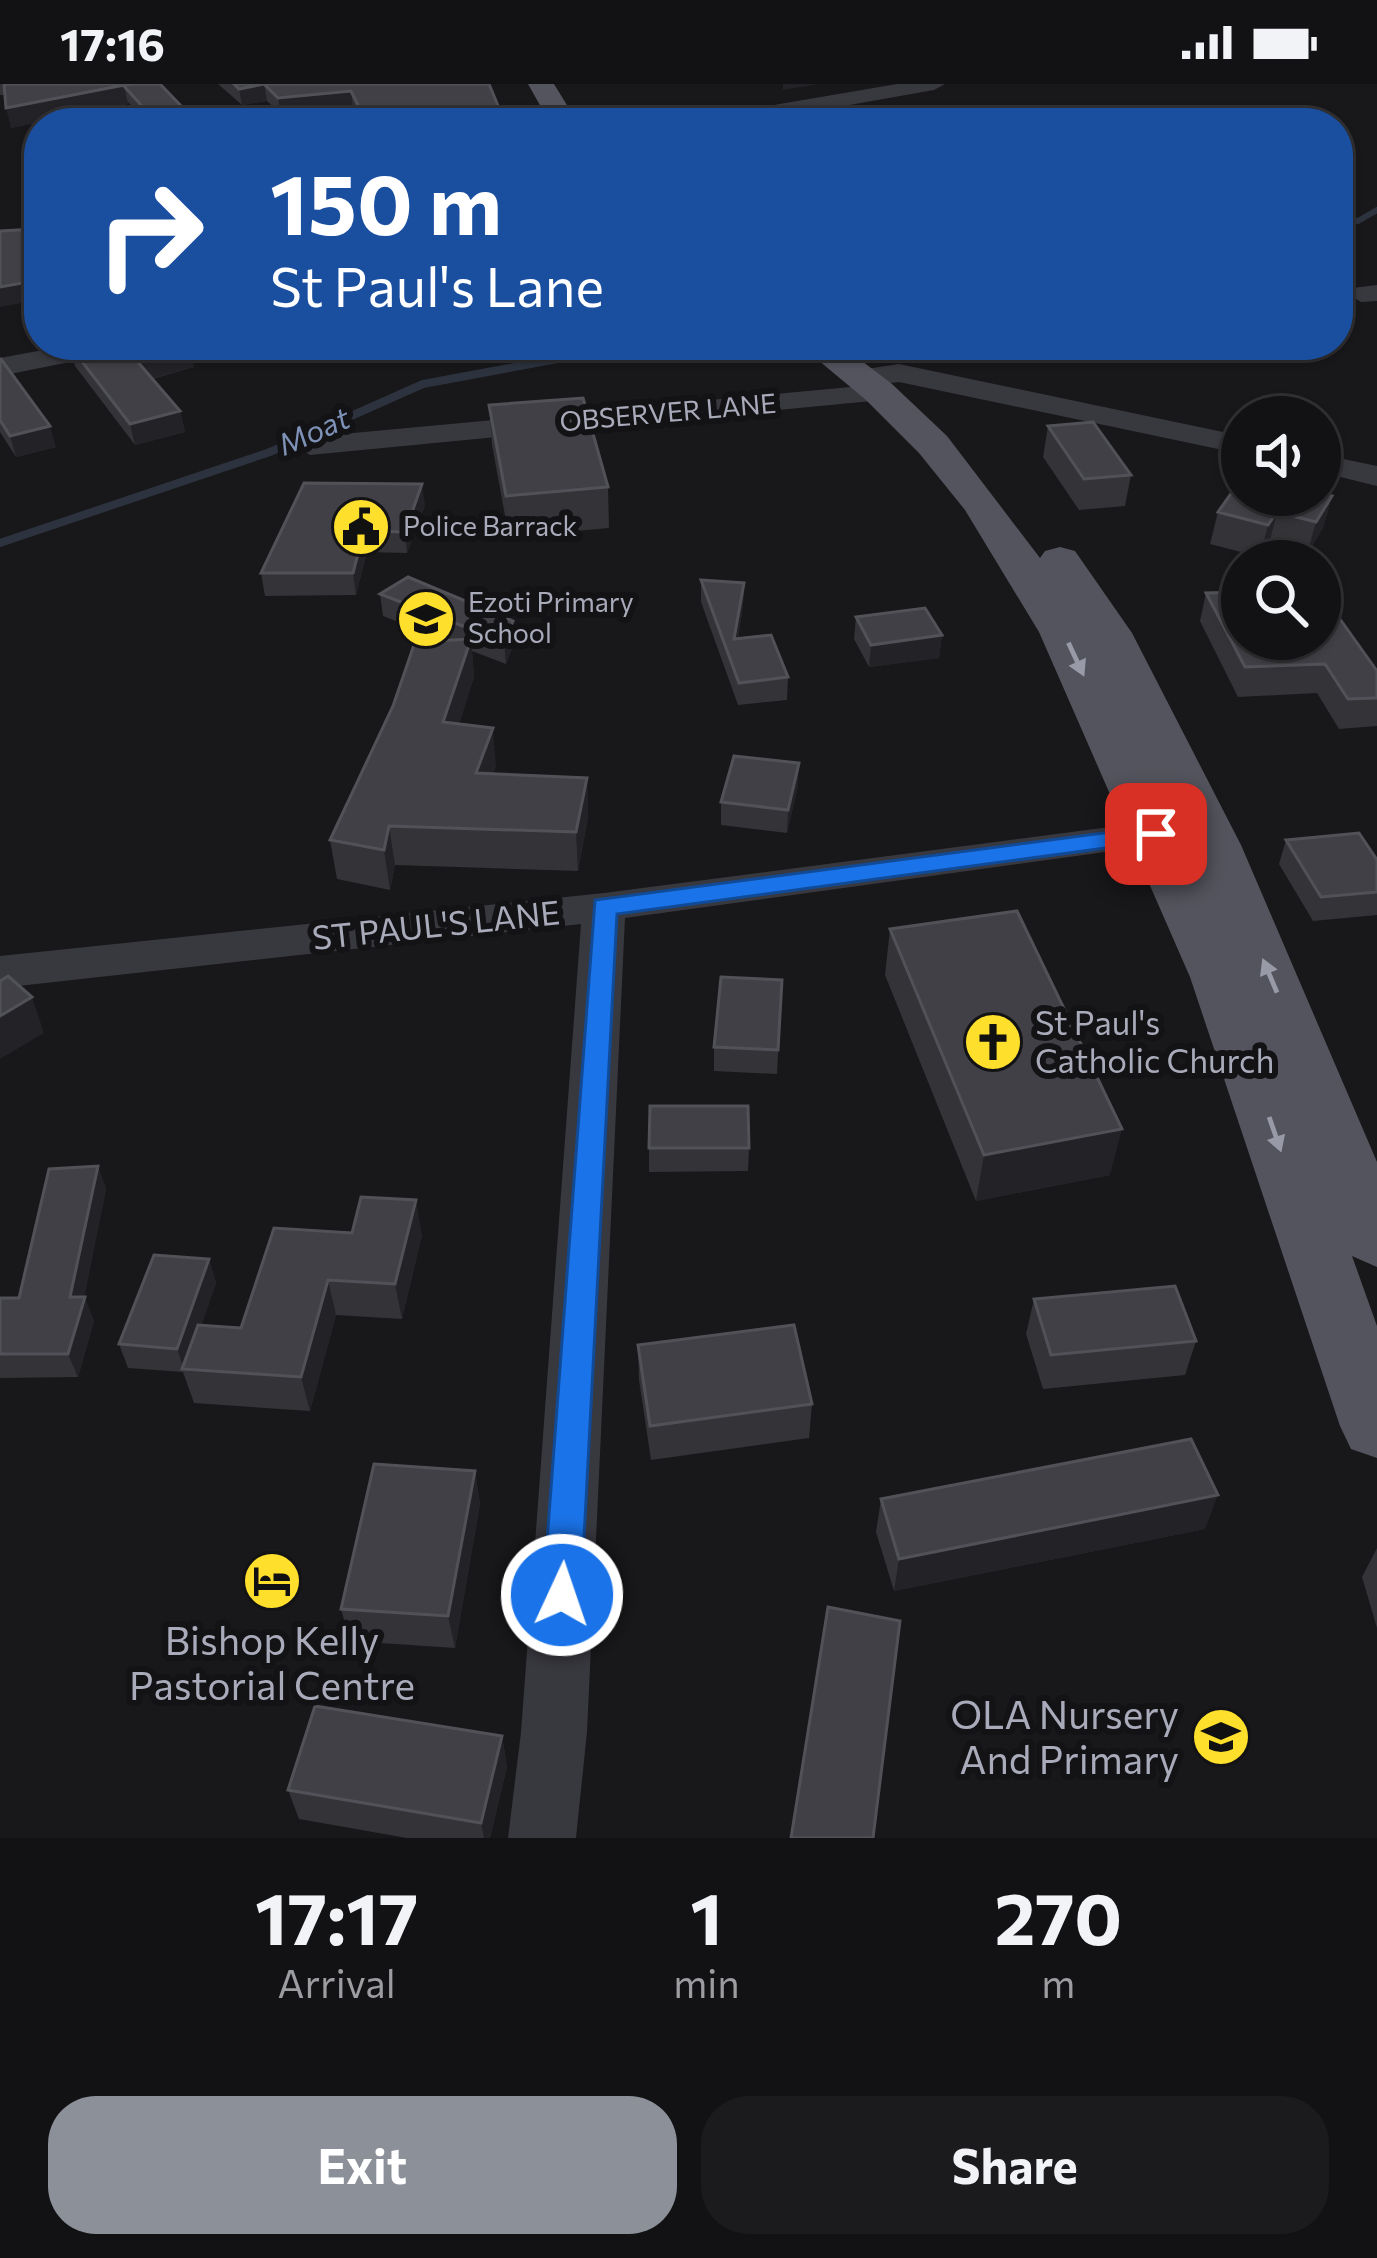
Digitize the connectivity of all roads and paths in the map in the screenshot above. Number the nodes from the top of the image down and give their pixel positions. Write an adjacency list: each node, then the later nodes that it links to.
1 (934, 84): 2 (street)
2 (825, 108)
3 (877, 372): 4 (street, OBSERVER LANE); 5 (street, OBSERVER LANE); 8 (main road, one-way to 8); 11 (main road, one-way to 3)
4 (1221, 441)
5 (310, 446)
6 (1341, 468): 7 (street)
7 (1377, 476)
8 (1156, 834): 9 (street, ST PAUL'S LANE); 12 (main road, one-way to 12)
9 (604, 907): 10 (street, ST PAUL'S LANE); 13 (street)
10 (0, 972)
11 (1377, 1240)
12 (1377, 1426)
13 (542, 1838)

